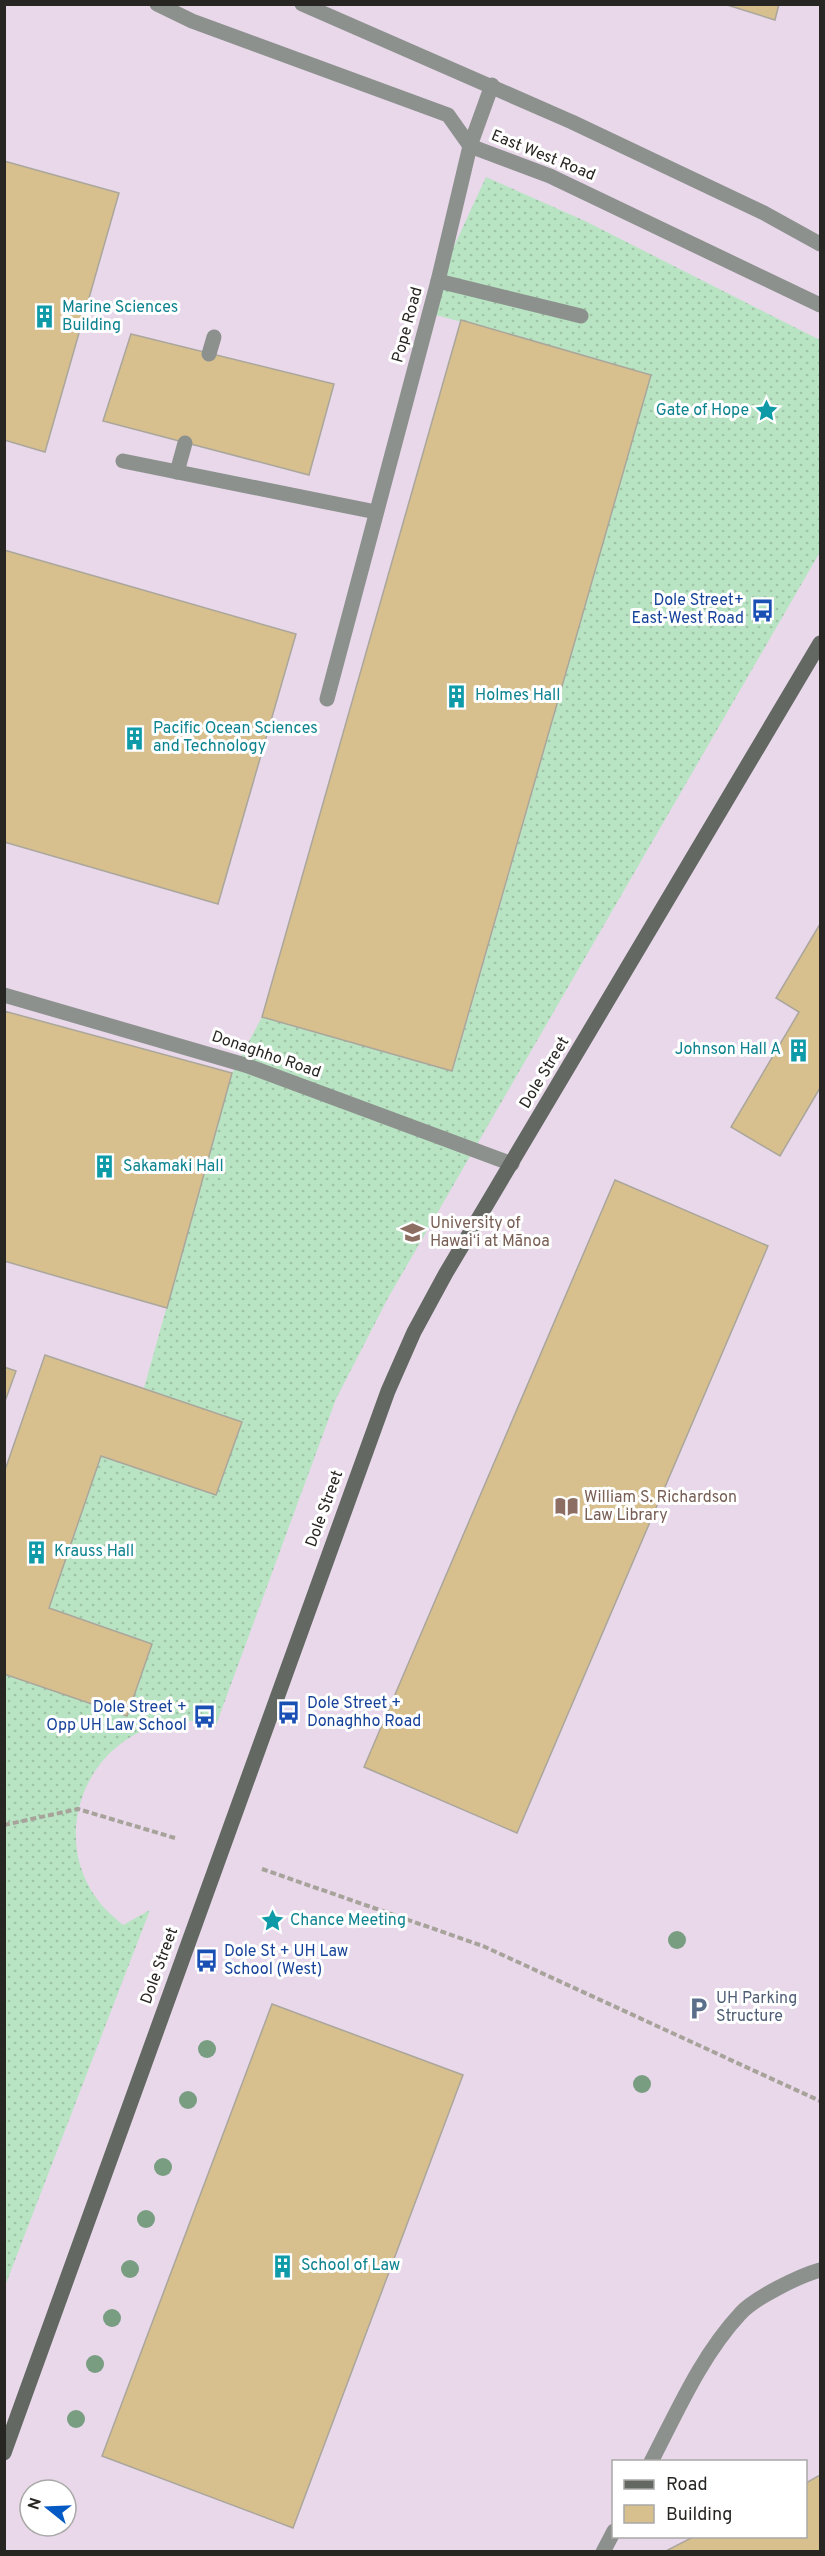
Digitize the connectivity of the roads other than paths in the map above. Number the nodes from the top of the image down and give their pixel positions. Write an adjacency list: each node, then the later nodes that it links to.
1 (157, 4): 4 (lane, East West Road)
2 (302, 4): 3 (lane)
3 (492, 86): 4 (lane, Pope Road); 5 (lane)
4 (470, 146): 6 (lane, Pope Road); 7 (lane, East West Road)
5 (820, 244)
6 (438, 281): 8 (lane); 14 (lane, Pope Road)
7 (820, 305)
8 (581, 316)
9 (214, 337): 10 (lane)
10 (209, 354)
11 (185, 443): 13 (lane)
12 (123, 461): 13 (lane)
13 (177, 472): 14 (lane)
14 (376, 512): 16 (lane, Pope Road)
15 (820, 643): 18 (street, Dole Street)
16 (327, 699)
17 (4, 995): 18 (lane, Donaghho Road)
18 (512, 1164): 20 (street, Dole Street)
19 (820, 2270): 21 (lane)
20 (4, 2453)
21 (652, 2460)
22 (612, 2535): 23 (lane)
23 (603, 2552)

